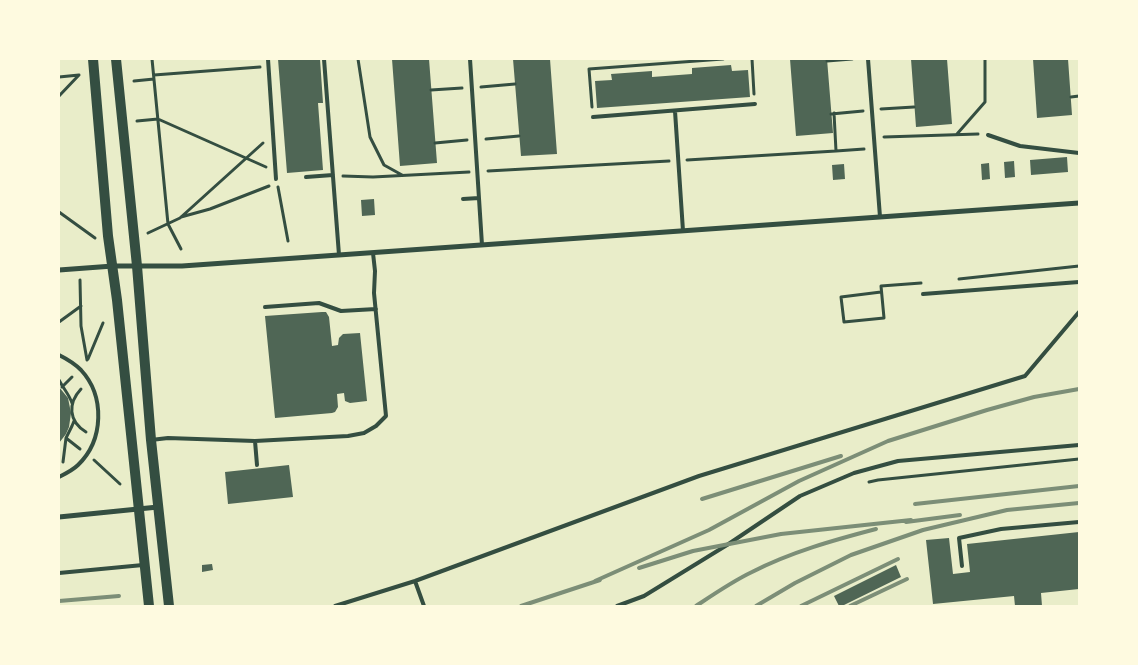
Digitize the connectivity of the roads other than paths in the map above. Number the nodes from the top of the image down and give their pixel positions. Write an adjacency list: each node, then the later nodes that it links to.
1 (93, 59): 23 (main road)
2 (116, 59): 24 (main road)
3 (268, 59): 14 (lane)
4 (324, 59): 12 (lane)
5 (470, 59): 15 (lane)
6 (868, 59): 18 (lane)
7 (755, 104): 8 (lane)
8 (674, 111): 9 (lane); 19 (lane)
9 (593, 117)
10 (988, 135): 11 (lane)
11 (1079, 153)
12 (333, 175): 13 (lane); 22 (lane)
13 (306, 177)
14 (276, 179)
15 (479, 198): 16 (lane); 20 (lane)
16 (463, 199)
17 (1079, 203): 18 (street)
18 (880, 217): 19 (street)
19 (683, 231): 20 (street)
20 (482, 246): 21 (street)
21 (373, 253): 22 (street); 29 (lane)
22 (339, 255): 24 (street)
23 (113, 266): 24 (street); 25 (street); 38 (main road)
24 (136, 266): 32 (main road)
25 (59, 270)
26 (1079, 282): 27 (lane)
27 (923, 294)
28 (265, 307): 29 (lane)
29 (376, 309): 33 (lane)
30 (1079, 312): 44 (lane)
31 (59, 355): 36 (lane)
32 (151, 440): 33 (lane); 37 (main road)
33 (255, 441): 35 (lane)
34 (1079, 444): 49 (lane)
35 (257, 465)
36 (60, 477)
37 (158, 507): 38 (street); 46 (main road)
38 (138, 509): 39 (street); 41 (main road)
39 (59, 517)
40 (1079, 522): 42 (lane)
41 (145, 565): 43 (lane); 45 (main road)
42 (962, 566)
43 (59, 573)
44 (415, 580): 47 (lane); 48 (lane)
45 (149, 606)
46 (169, 606)
47 (335, 606)
48 (424, 606)
49 (617, 606)

